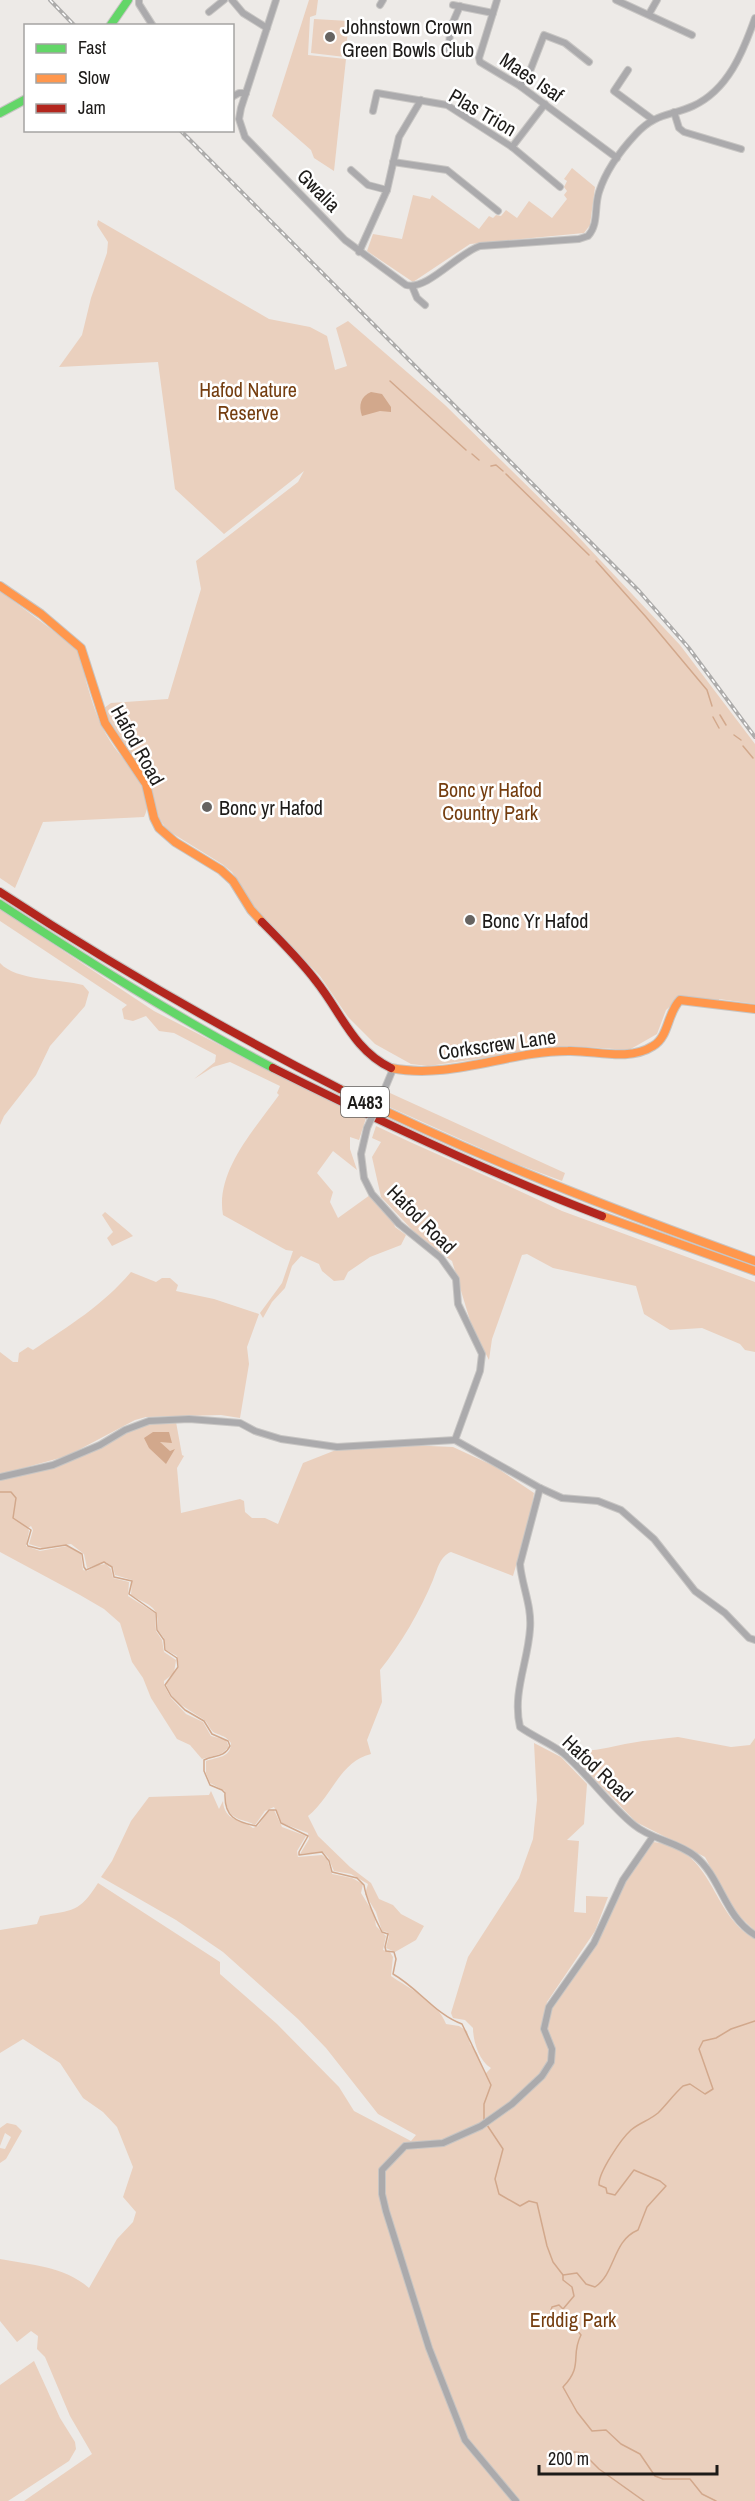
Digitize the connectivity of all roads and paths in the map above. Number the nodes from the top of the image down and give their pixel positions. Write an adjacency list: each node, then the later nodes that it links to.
1 (128, 0): 13 (main road)
2 (139, 0): 14 (street)
3 (224, 0): 9 (street)
4 (232, 0): 15 (street)
5 (276, 0): 15 (street)
6 (497, 0): 10 (street, Maes Isaf)
7 (616, 0): 11 (street)
8 (657, 0): 11 (street)
9 (209, 12)
10 (493, 13): 18 (street); 21 (street, Maes Isaf)
11 (649, 14): 17 (street)
12 (755, 18): 16 (street)
13 (111, 24)
14 (152, 24)
15 (267, 28): 22 (street)
16 (752, 34): 29 (street)
17 (692, 35)
18 (449, 51)
19 (589, 62): 21 (street)
20 (628, 70): 30 (street)
21 (520, 86): 26 (street, Maes Isaf)
22 (246, 93): 23 (street); 32 (street)
23 (234, 96)
24 (24, 100): 28 (main road)
25 (421, 100): 27 (street, Plas Trion); 33 (street, Plas Trion); 36 (street)
26 (544, 104): 33 (street); 35 (street, Maes Isaf)
27 (374, 111)
28 (0, 112)
29 (674, 112): 30 (street); 34 (street)
30 (652, 119): 35 (street)
31 (234, 123): 32 (street)
32 (240, 125): 41 (street, Gwalia)
33 (512, 147): 38 (street, Plas Trion)
34 (741, 149)
35 (617, 158): 42 (street)
36 (393, 162): 39 (street); 40 (street)
37 (351, 170): 39 (street)
38 (560, 187)
39 (387, 190): 41 (street)
40 (498, 211)
41 (359, 252): 42 (street, Gwalia)
42 (412, 286): 43 (street, Gwalia)
43 (425, 305)
44 (0, 586): 48 (main road, Hafod Road)
45 (0, 892): 49 (main road, A483)
46 (0, 904): 50 (main road, A483)
47 (755, 1009): 48 (main road, Corkscrew Lane)
48 (393, 1069): 51 (street, Hafod Road, bridge)
49 (755, 1261)
50 (755, 1271)
51 (455, 1440): 52 (street); 53 (street)
52 (0, 1477)
53 (540, 1488): 54 (street); 55 (street, Hafod Road)
54 (755, 1640)
55 (652, 1838): 56 (street, Hafod Road); 57 (street)
56 (755, 1935)
57 (516, 2501)

